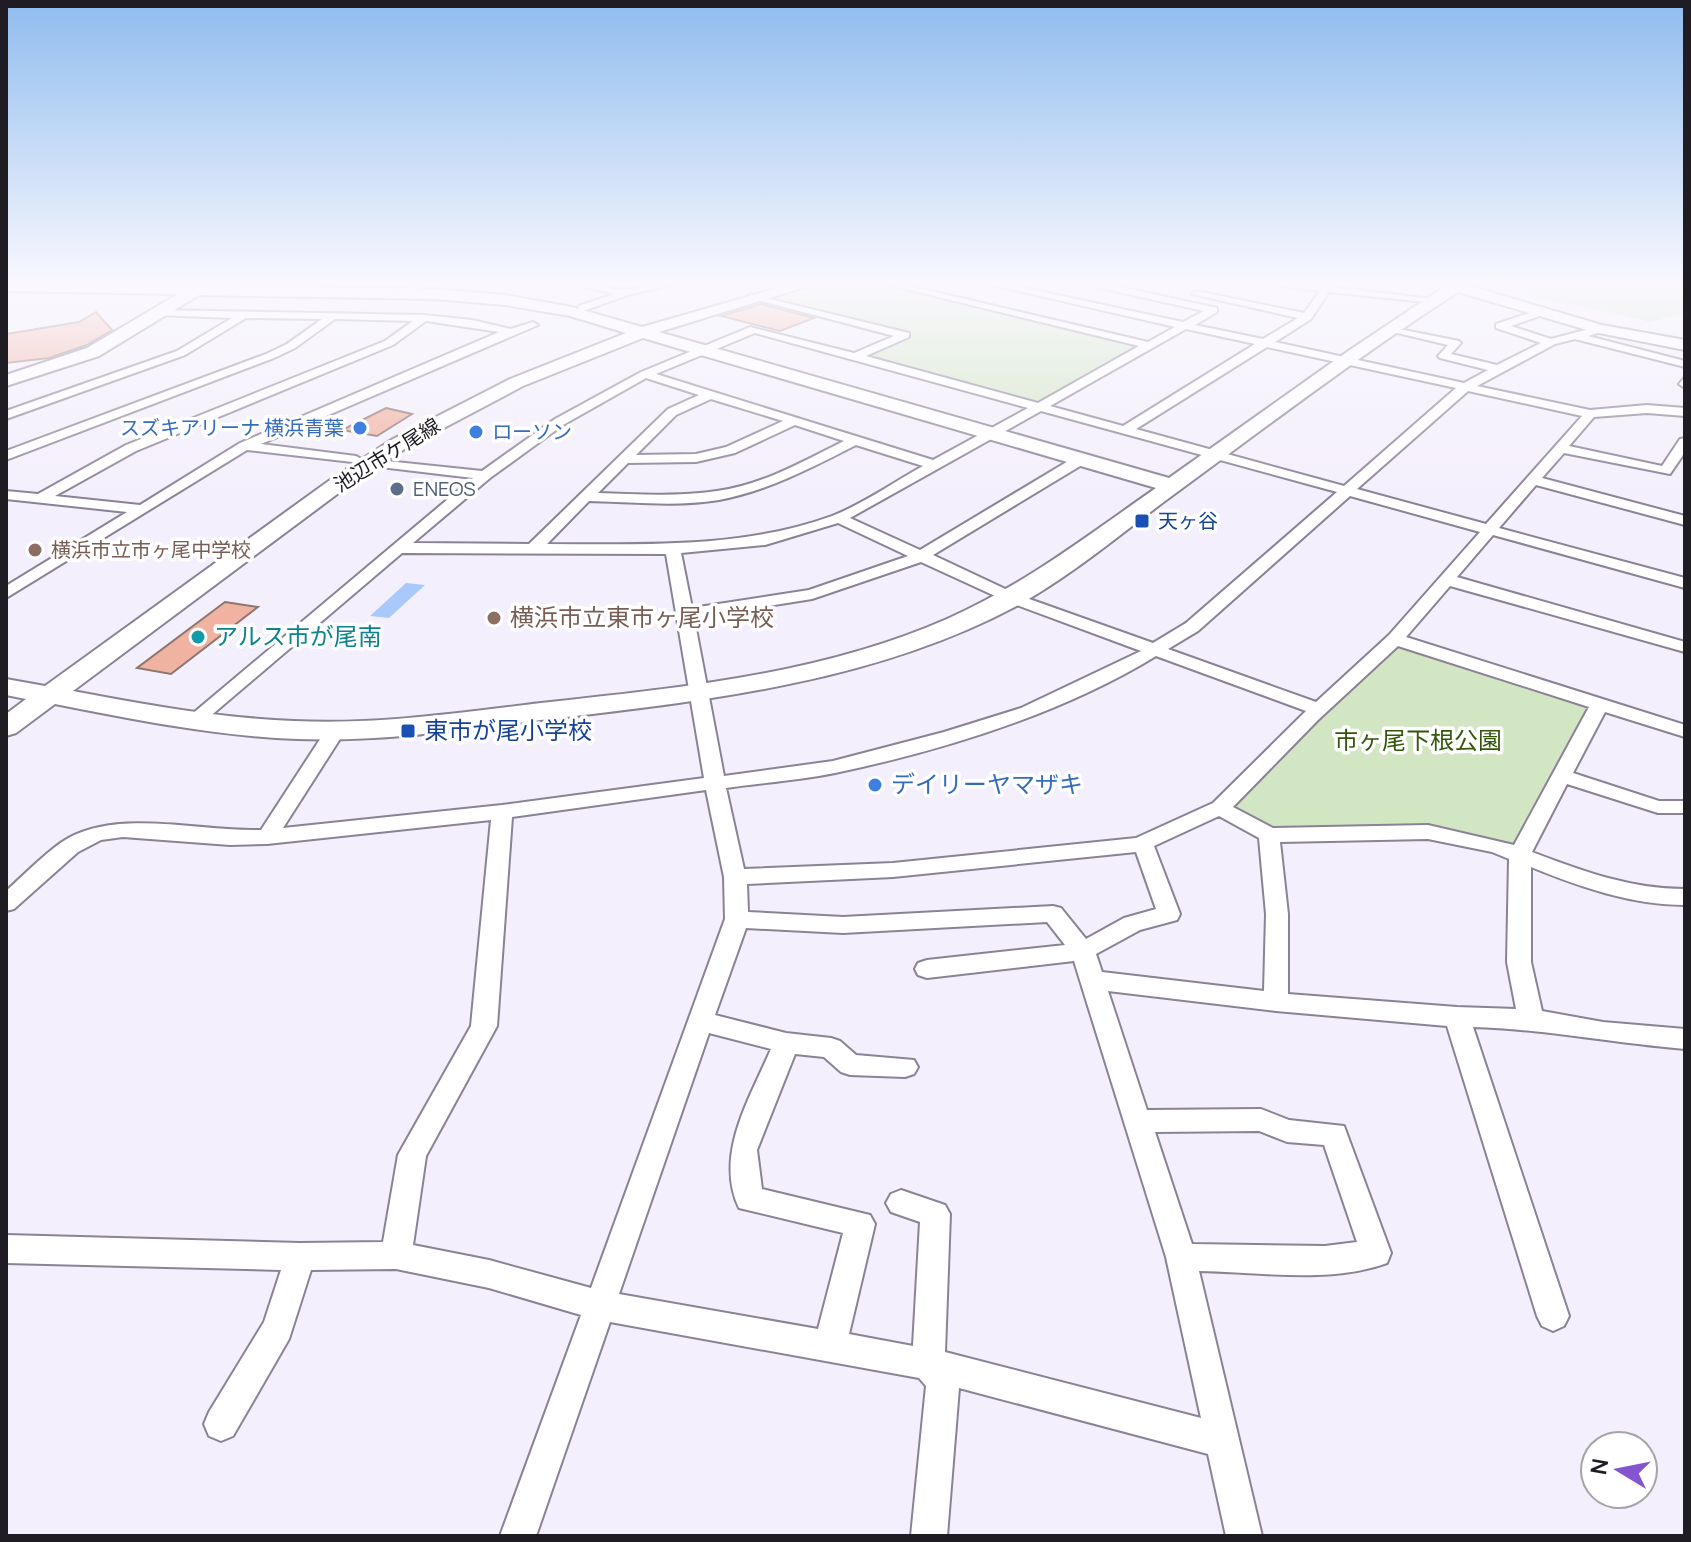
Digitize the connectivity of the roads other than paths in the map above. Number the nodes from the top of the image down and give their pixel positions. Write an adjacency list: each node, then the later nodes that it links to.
1 (90, 353): 23 (street)
2 (181, 353): 28 (street)
3 (276, 353): 38 (street)
4 (365, 353): 49 (street)
5 (463, 353): 35 (street)
6 (581, 353): 41 (street, 池辺市ケ尾線)
7 (690, 353): 22 (street)
8 (712, 353): 32 (street)
9 (845, 353): 18 (street)
10 (863, 353): 18 (street)
11 (1138, 353): 26 (street)
12 (1247, 353): 31 (street)
13 (1307, 353): 19 (street)
14 (1359, 353): 19 (street)
15 (1447, 353): 21 (street)
16 (1532, 353): 21 (street)
17 (1642, 353): 20 (street)
18 (856, 356): 26 (street)
19 (1346, 362): 24 (street); 37 (street)
20 (1685, 364)
21 (1502, 370): 24 (street)
22 (645, 374): 25 (street); 43 (street)
23 (6, 381)
24 (1465, 387): 29 (street); 46 (street)
25 (709, 395): 30 (street); 39 (street)
26 (1040, 407): 31 (street); 32 (street)
27 (1685, 412): 29 (street)
28 (7, 414)
29 (1590, 414): 36 (street)
30 (794, 421): 33 (street); 39 (street)
31 (1127, 429): 37 (street)
32 (988, 434): 40 (street); 42 (street)
33 (855, 440): 42 (street); 48 (street)
34 (1685, 442): 36 (street)
35 (245, 446): 41 (street); 50 (street)
36 (1561, 448): 44 (street)
37 (1219, 455): 45 (street); 46 (street)
38 (6, 456)
39 (623, 459): 48 (street)
40 (1080, 460): 45 (street); 57 (street)
41 (364, 461): 43 (street); 67 (street, 池辺市ケ尾線)
42 (932, 464): 51 (street)
43 (485, 475): 54 (street)
44 (1533, 480): 52 (street); 53 (street)
45 (1172, 486): 61 (street)
46 (1350, 490): 53 (street); 65 (street)
47 (6, 495): 49 (street)
48 (585, 497): 55 (street)
49 (41, 498): 50 (street)
50 (140, 509): 60 (street)
51 (839, 518): 56 (street); 57 (street)
52 (1685, 521)
53 (1492, 528): 58 (street); 59 (street)
54 (397, 548): 55 (street); 70 (street)
55 (533, 549): 56 (street)
56 (673, 549): 62 (street)
57 (919, 557): 61 (street); 62 (street)
58 (1448, 580): 63 (street); 64 (street)
59 (1685, 583)
60 (6, 593)
61 (1012, 598): 65 (street); 66 (street)
62 (685, 614): 66 (street)
63 (1395, 639): 68 (street); 69 (street)
64 (1685, 647)
65 (1155, 652): 69 (street); 75 (street)
66 (699, 693): 72 (street); 75 (street)
67 (22, 695): 70 (street); 71 (street, 池辺市ケ尾線)
68 (1600, 704): 73 (street); 74 (street)
69 (1318, 709): 77 (street)
70 (194, 720): 72 (street)
71 (6, 727)
72 (335, 731): 80 (street)
73 (1685, 731)
74 (1563, 776): 76 (street); 82 (street)
75 (715, 783): 78 (street); 83 (street)
76 (1685, 807)
77 (1220, 808): 79 (street); 81 (street)
78 (502, 812): 80 (street); 100 (street)
79 (1269, 835): 82 (street); 90 (street)
80 (267, 837): 85 (street)
81 (1141, 844): 83 (street); 87 (street)
82 (1520, 854): 84 (street); 92 (street)
83 (735, 877): 86 (street)
84 (1685, 897)
85 (6, 903)
86 (737, 919): 87 (street); 93 (street)
87 (1083, 951): 88 (street); 89 (street)
88 (927, 969)
89 (1095, 980): 90 (street); 97 (street)
90 (1276, 1002): 91 (street)
91 (1457, 1017): 92 (street); 104 (street)
92 (1531, 1019): 94 (street)
93 (699, 1021): 95 (street); 103 (street)
94 (1685, 1039)
95 (786, 1043): 96 (street); 105 (street)
96 (905, 1067)
97 (1140, 1121): 102 (street); 102 (street)
98 (901, 1203): 106 (street)
99 (6, 1249): 101 (street)
100 (396, 1255): 101 (street); 103 (street)
101 (300, 1257): 107 (street)
102 (1181, 1257): 108 (street)
103 (602, 1306): 105 (street); 109 (street)
104 (1553, 1316)
105 (830, 1346): 106 (street)
106 (928, 1364): 108 (street); 110 (street)
107 (221, 1424)
108 (1221, 1440): 111 (street)
109 (518, 1536)
110 (929, 1536)
111 (1244, 1536)

